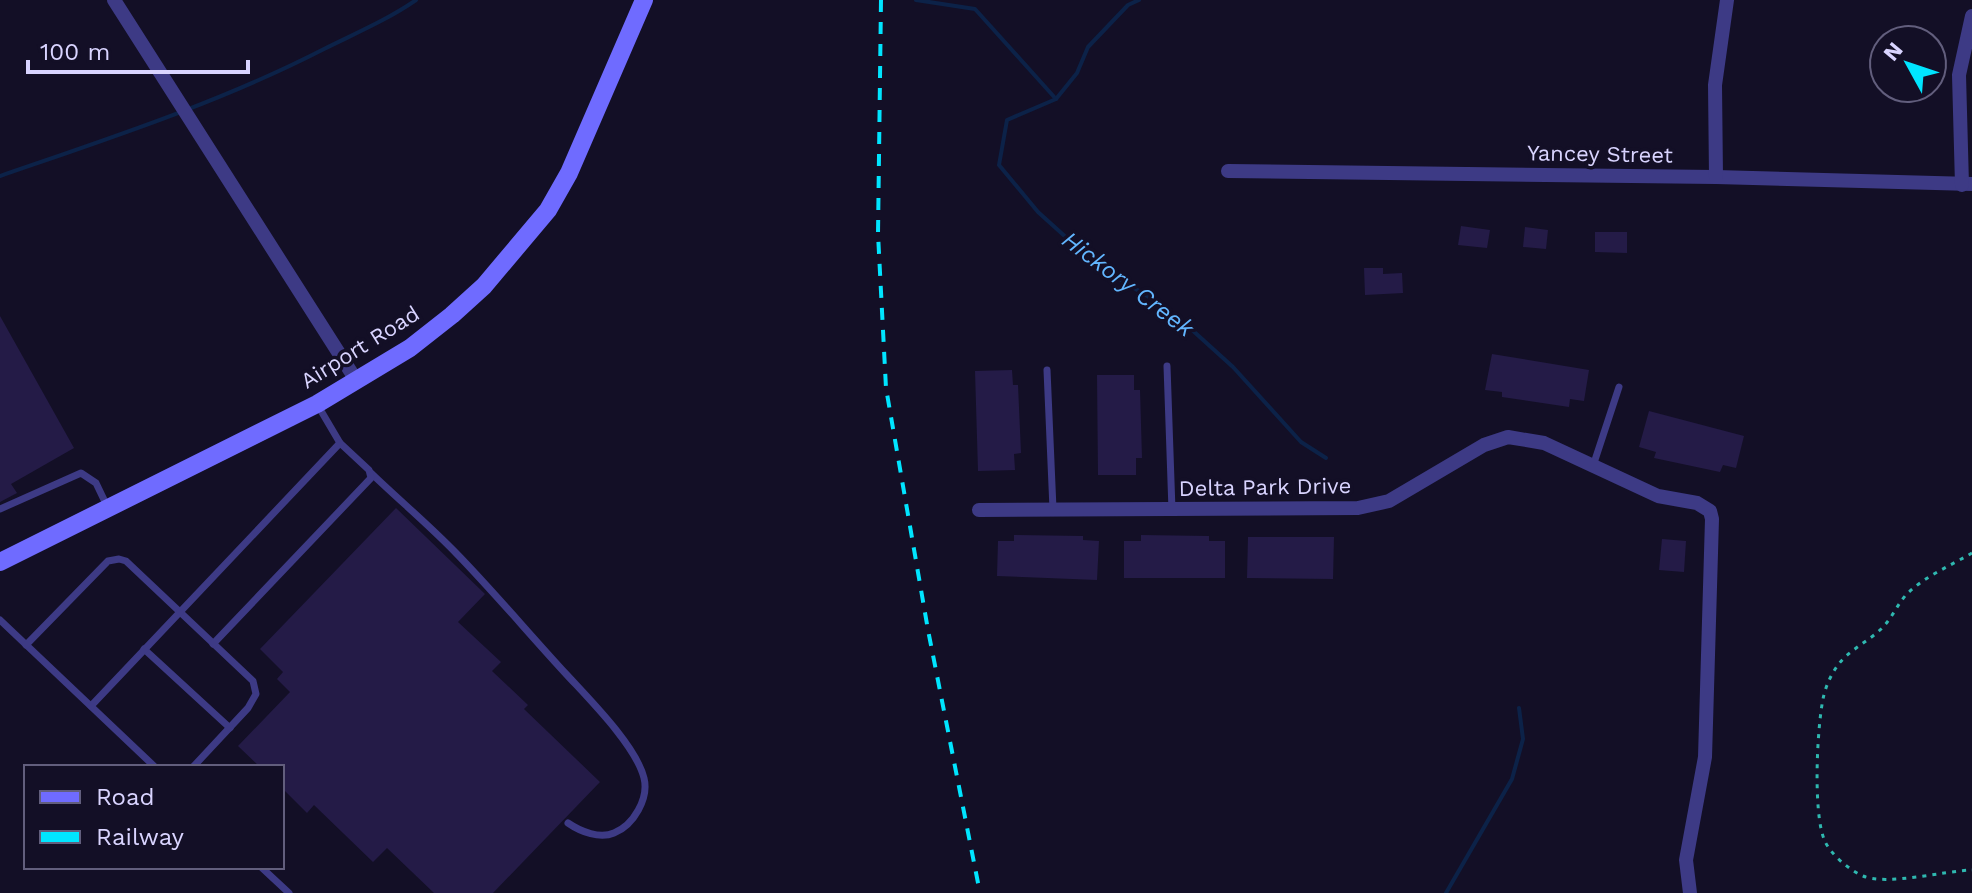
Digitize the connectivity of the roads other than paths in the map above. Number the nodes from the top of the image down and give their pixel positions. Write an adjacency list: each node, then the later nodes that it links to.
1 (114, 0): 10 (street)
2 (644, 0): 10 (street, Airport Road)
3 (1727, 0): 6 (street)
4 (1972, 16): 7 (street)
5 (1228, 171): 6 (street, Yancey Street)
6 (1716, 177): 7 (street, Yancey Street)
7 (1967, 184)
8 (1167, 366): 19 (lane)
9 (1047, 370): 20 (lane)
10 (356, 380): 12 (street, Airport Road)
11 (1619, 387): 14 (lane)
12 (317, 404): 13 (lane); 17 (street, Airport Road)
13 (340, 443): 15 (lane); 22 (lane)
14 (1593, 466): 19 (street, Delta Park Drive); 34 (street, Delta Park Drive)
15 (371, 473): 24 (lane); 31 (lane)
16 (0, 509): 17 (lane)
17 (108, 509): 21 (street, Airport Road)
18 (979, 510): 20 (street, Delta Park Drive)
19 (1172, 510): 20 (street, Delta Park Drive)
20 (1053, 511)
21 (0, 562)
22 (179, 611): 24 (lane); 25 (lane); 26 (lane)
23 (0, 620): 25 (lane)
24 (213, 644): 28 (lane)
25 (26, 645): 27 (lane)
26 (144, 649): 27 (lane); 28 (lane)
27 (91, 706): 29 (lane)
28 (230, 728): 30 (lane)
29 (153, 765)
30 (195, 765)
31 (568, 823)
32 (263, 869): 33 (lane)
33 (289, 893)
34 (1690, 893)

